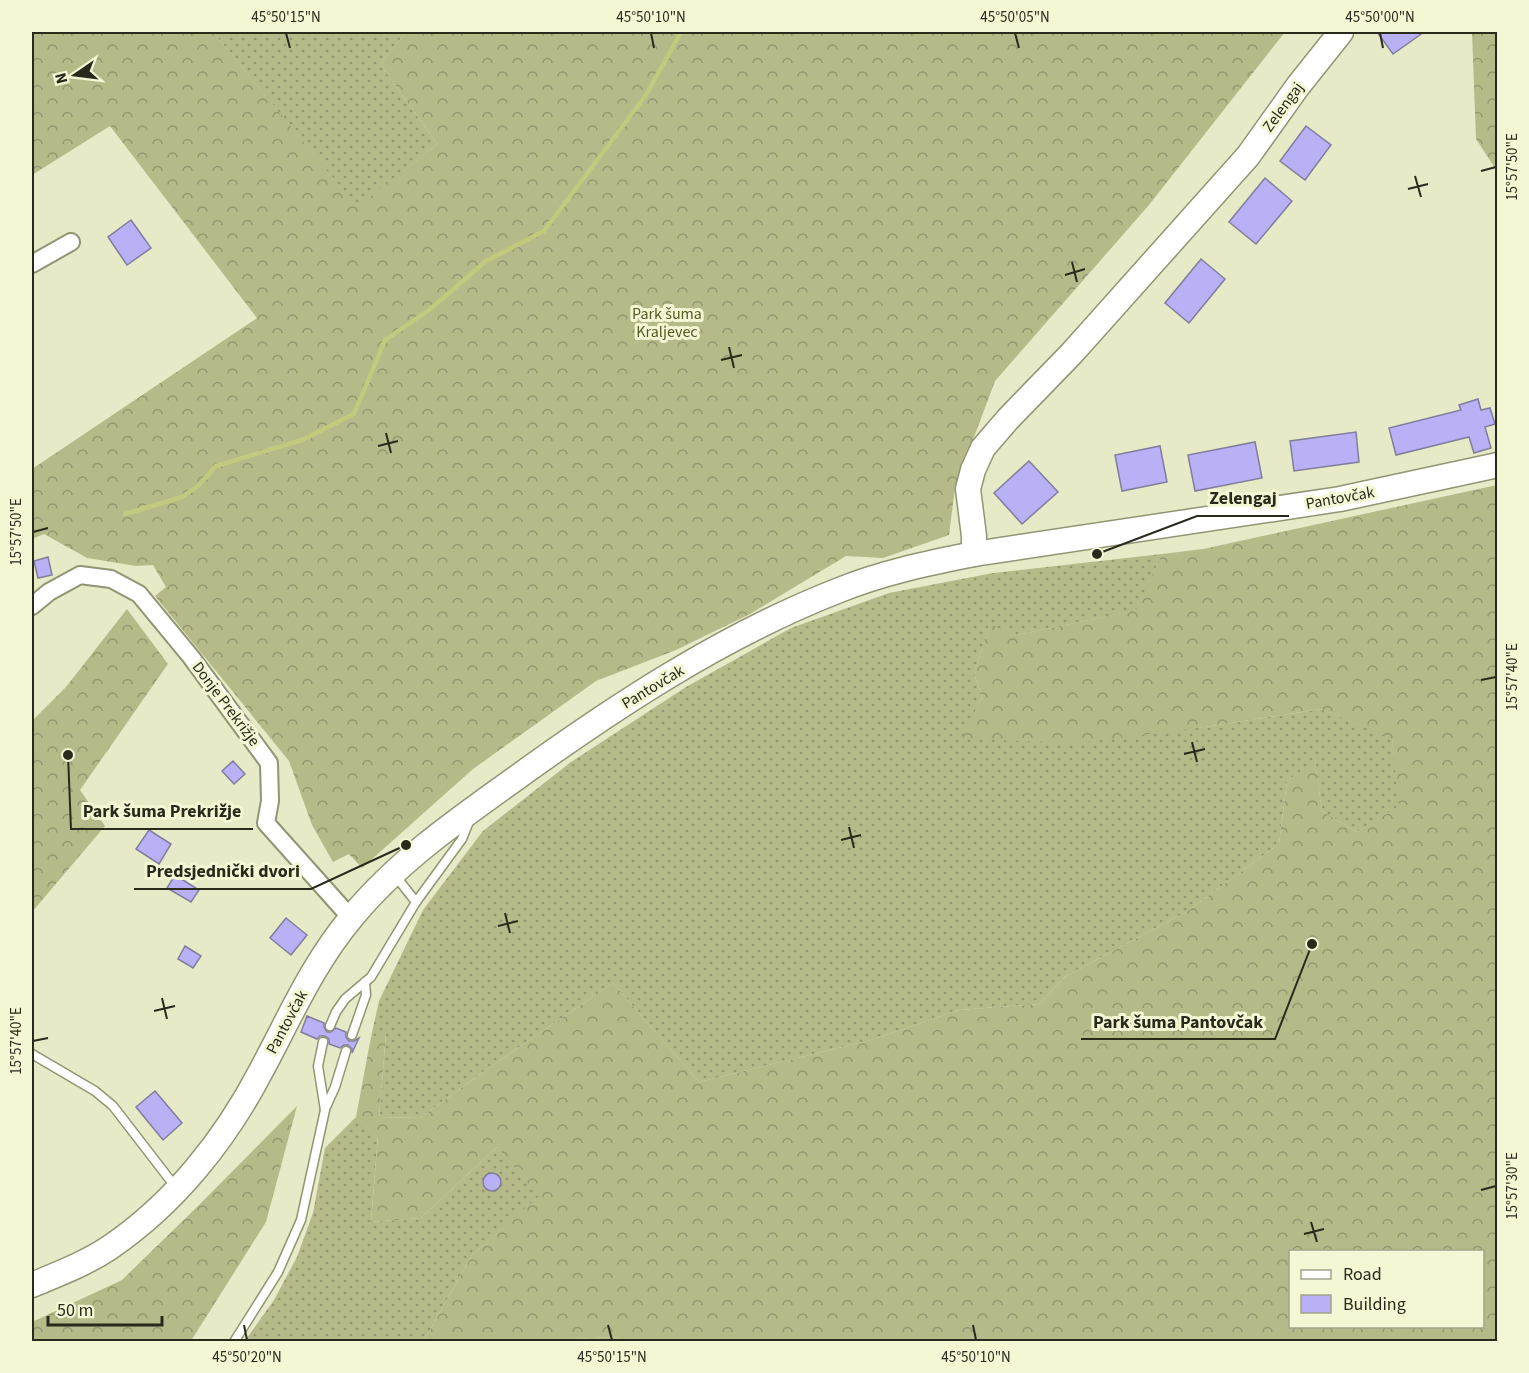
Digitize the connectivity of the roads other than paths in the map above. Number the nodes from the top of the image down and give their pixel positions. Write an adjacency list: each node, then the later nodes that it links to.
1 (1341, 32): 5 (main road, Zelengaj)
2 (71, 242): 3 (street)
3 (32, 264)
4 (1497, 465): 5 (main road, Pantovčak)
5 (974, 554): 7 (main road, Pantovčak)
6 (32, 606): 10 (street, Donje Prekrižje)
7 (475, 807): 8 (main road, Pantovčak); 9 (lane)
8 (393, 874): 9 (lane); 10 (main road, Pantovčak)
9 (416, 902): 11 (lane)
10 (351, 918): 18 (main road, Pantovčak)
11 (365, 982): 12 (lane); 13 (lane)
12 (330, 1026)
13 (352, 1035)
14 (324, 1042): 17 (lane)
15 (346, 1051): 17 (lane)
16 (32, 1054): 18 (lane)
17 (325, 1110): 20 (lane)
18 (177, 1190): 19 (main road, Pantovčak)
19 (32, 1286)
20 (234, 1341)

